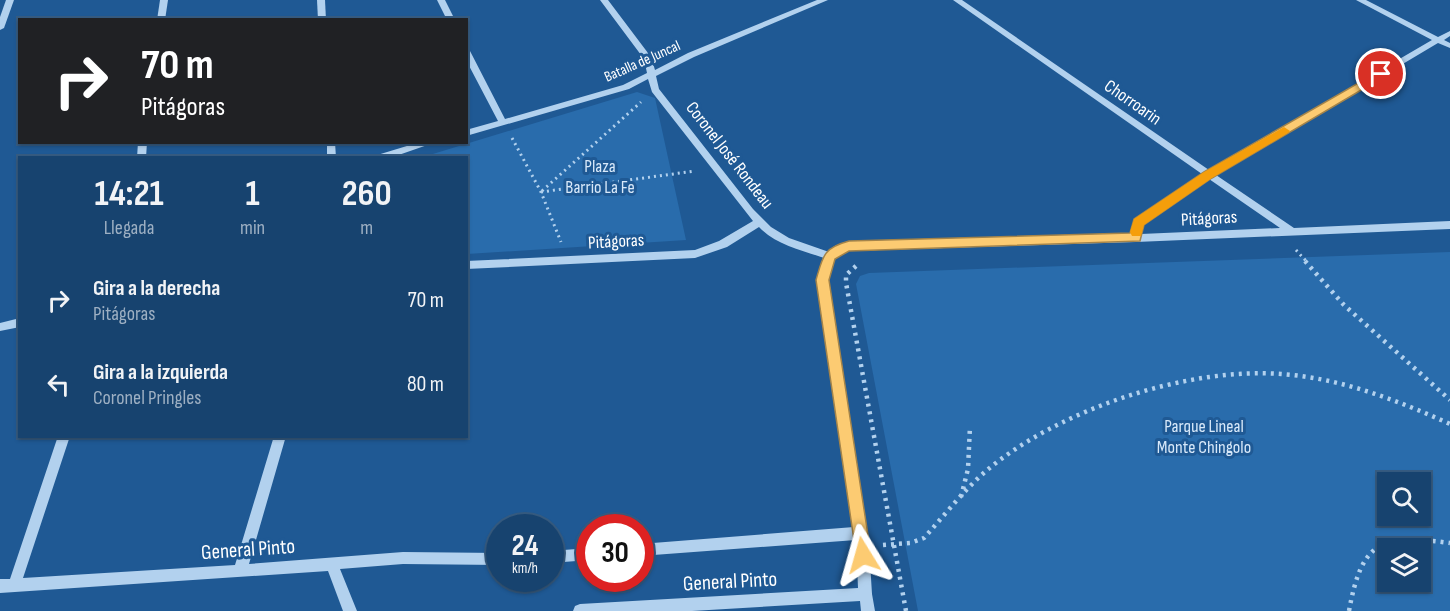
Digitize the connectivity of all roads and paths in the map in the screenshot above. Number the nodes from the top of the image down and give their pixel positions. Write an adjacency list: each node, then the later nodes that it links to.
1 (10, 0): 12 (street)
2 (164, 0): 9 (street)
3 (321, 0): 10 (street)
4 (441, 0): 11 (street)
5 (604, 0): 17 (street, Coronel José Rondeau)
6 (824, 0): 17 (street, Batalla de Juncal)
7 (957, 0): 24 (street, Chorroarin)
8 (1360, 0): 14 (street)
9 (161, 18)
10 (322, 18)
11 (450, 18)
12 (0, 28)
13 (1450, 33): 14 (street)
14 (1439, 40): 15 (street); 24 (street)
15 (1450, 46)
16 (468, 55): 19 (street)
17 (651, 74): 18 (street, Coronel José Rondeau); 19 (street, Batalla de Juncal)
18 (656, 90): 23 (street, Coronel José Rondeau); 25 (path)
19 (503, 123): 20 (street, Batalla de Juncal); 25 (path)
20 (468, 132)
21 (425, 144): 22 (street)
22 (384, 156)
23 (717, 168): 25 (path); 26 (street, Coronel José Rondeau)
24 (1208, 175): 28 (street, Chorroarin); 29 (street)
25 (541, 192): 32 (path)
26 (760, 222): 31 (street, Coronel José Rondeau); 32 (street, Pitágoras)
27 (1450, 225): 28 (street, Pitágoras)
28 (1291, 231): 29 (street, Pitágoras)
29 (1136, 238): 31 (street, Pitágoras)
30 (1306, 247): 37 (path)
31 (829, 256): 43 (street)
32 (568, 260): 33 (street, Pitágoras)
33 (468, 264)
34 (863, 264): 45 (path)
35 (18, 322): 36 (street)
36 (0, 327)
37 (1450, 400)
38 (1450, 424): 42 (path)
39 (970, 426): 42 (path)
40 (63, 438): 50 (street)
41 (279, 438): 49 (street)
42 (960, 498): 45 (path)
43 (862, 539): 45 (path); 46 (street, General Pinto); 51 (street)
44 (1450, 543): 56 (path)
45 (893, 544): 55 (path)
46 (654, 549)
47 (486, 559): 48 (street, General Pinto)
48 (332, 565): 49 (street, General Pinto); 52 (street)
49 (240, 571): 50 (street, General Pinto)
50 (7, 585)
51 (865, 594): 53 (street, General Pinto); 54 (street)
52 (350, 611)
53 (580, 611)
54 (868, 611)
55 (906, 611)
56 (1349, 611)

